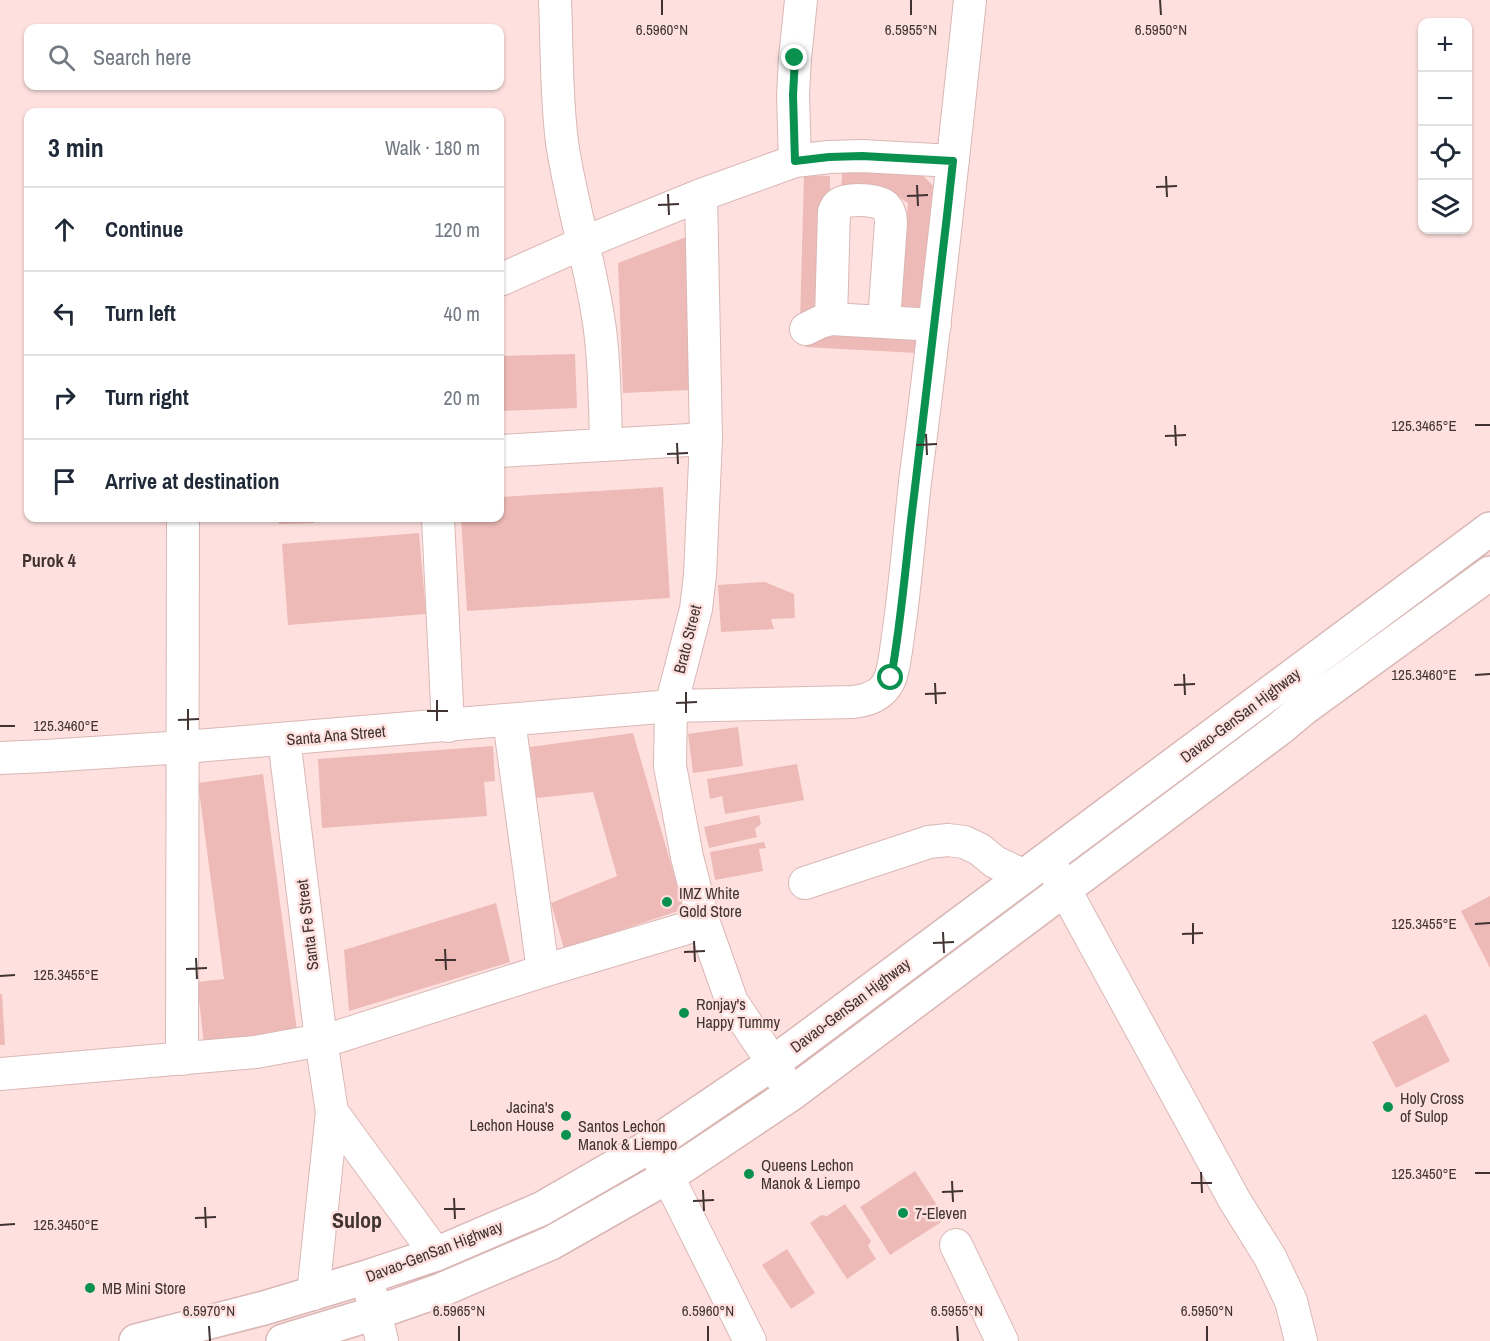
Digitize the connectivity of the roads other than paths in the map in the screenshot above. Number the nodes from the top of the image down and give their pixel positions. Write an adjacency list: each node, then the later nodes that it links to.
1 (555, 0): 7 (street)
2 (801, 0): 4 (street)
3 (970, 0): 5 (street)
4 (795, 161): 5 (street); 6 (street)
5 (953, 161): 10 (street)
6 (701, 195): 7 (street); 11 (street, Brato Street)
7 (583, 243): 8 (street); 12 (street)
8 (504, 278)
9 (884, 321): 9 (street); 10 (street)
10 (935, 324): 18 (street, Santa Ana Street)
11 (706, 439): 12 (street); 18 (street, Brato Street)
12 (606, 445): 13 (street)
13 (504, 451)
14 (183, 522): 22 (street)
15 (438, 522): 20 (street)
16 (1490, 529): 24 (highway, Davao-GenSan Highway)
17 (1490, 573): 26 (highway, Davao-GenSan Highway)
18 (671, 706): 19 (street, Santa Ana Street); 27 (street, Brato Street)
19 (509, 720): 20 (street, Santa Ana Street); 28 (street)
20 (448, 726): 21 (street, Santa Ana Street)
21 (284, 739): 22 (street, Santa Ana Street); 29 (street, Santa Fe Street)
22 (183, 747): 23 (street, Santa Ana Street); 30 (street)
23 (0, 758)
24 (1036, 868): 25 (street); 26 (street); 31 (highway, Davao-GenSan Highway)
25 (805, 883)
26 (1065, 890): 33 (highway, Davao-GenSan Highway); 46 (street)
27 (704, 924): 28 (street); 31 (street, Brato Street)
28 (543, 972): 29 (street)
29 (321, 1040): 30 (street); 34 (street, Santa Fe Street)
30 (182, 1059): 32 (street)
31 (772, 1063): 33 (street, Brato Street); 35 (highway, Davao-GenSan Highway)
32 (0, 1074)
33 (790, 1094): 36 (highway, Davao-GenSan Highway)
34 (332, 1112): 38 (street, Santa Fe Street); 40 (street, Santa Fe Street)
35 (652, 1145): 36 (street); 38 (highway, Davao-GenSan Highway)
36 (667, 1177): 41 (highway, Davao-GenSan Highway); 44 (street)
37 (956, 1245): 45 (street)
38 (436, 1254): 39 (highway, Davao-GenSan Highway)
39 (367, 1277): 40 (highway, Davao-GenSan Highway); 41 (street)
40 (313, 1294): 42 (highway, Davao-GenSan Highway)
41 (378, 1327): 43 (highway, Davao-GenSan Highway)
42 (136, 1341)
43 (283, 1341)
44 (750, 1341)
45 (1002, 1341)
46 (1301, 1341)

